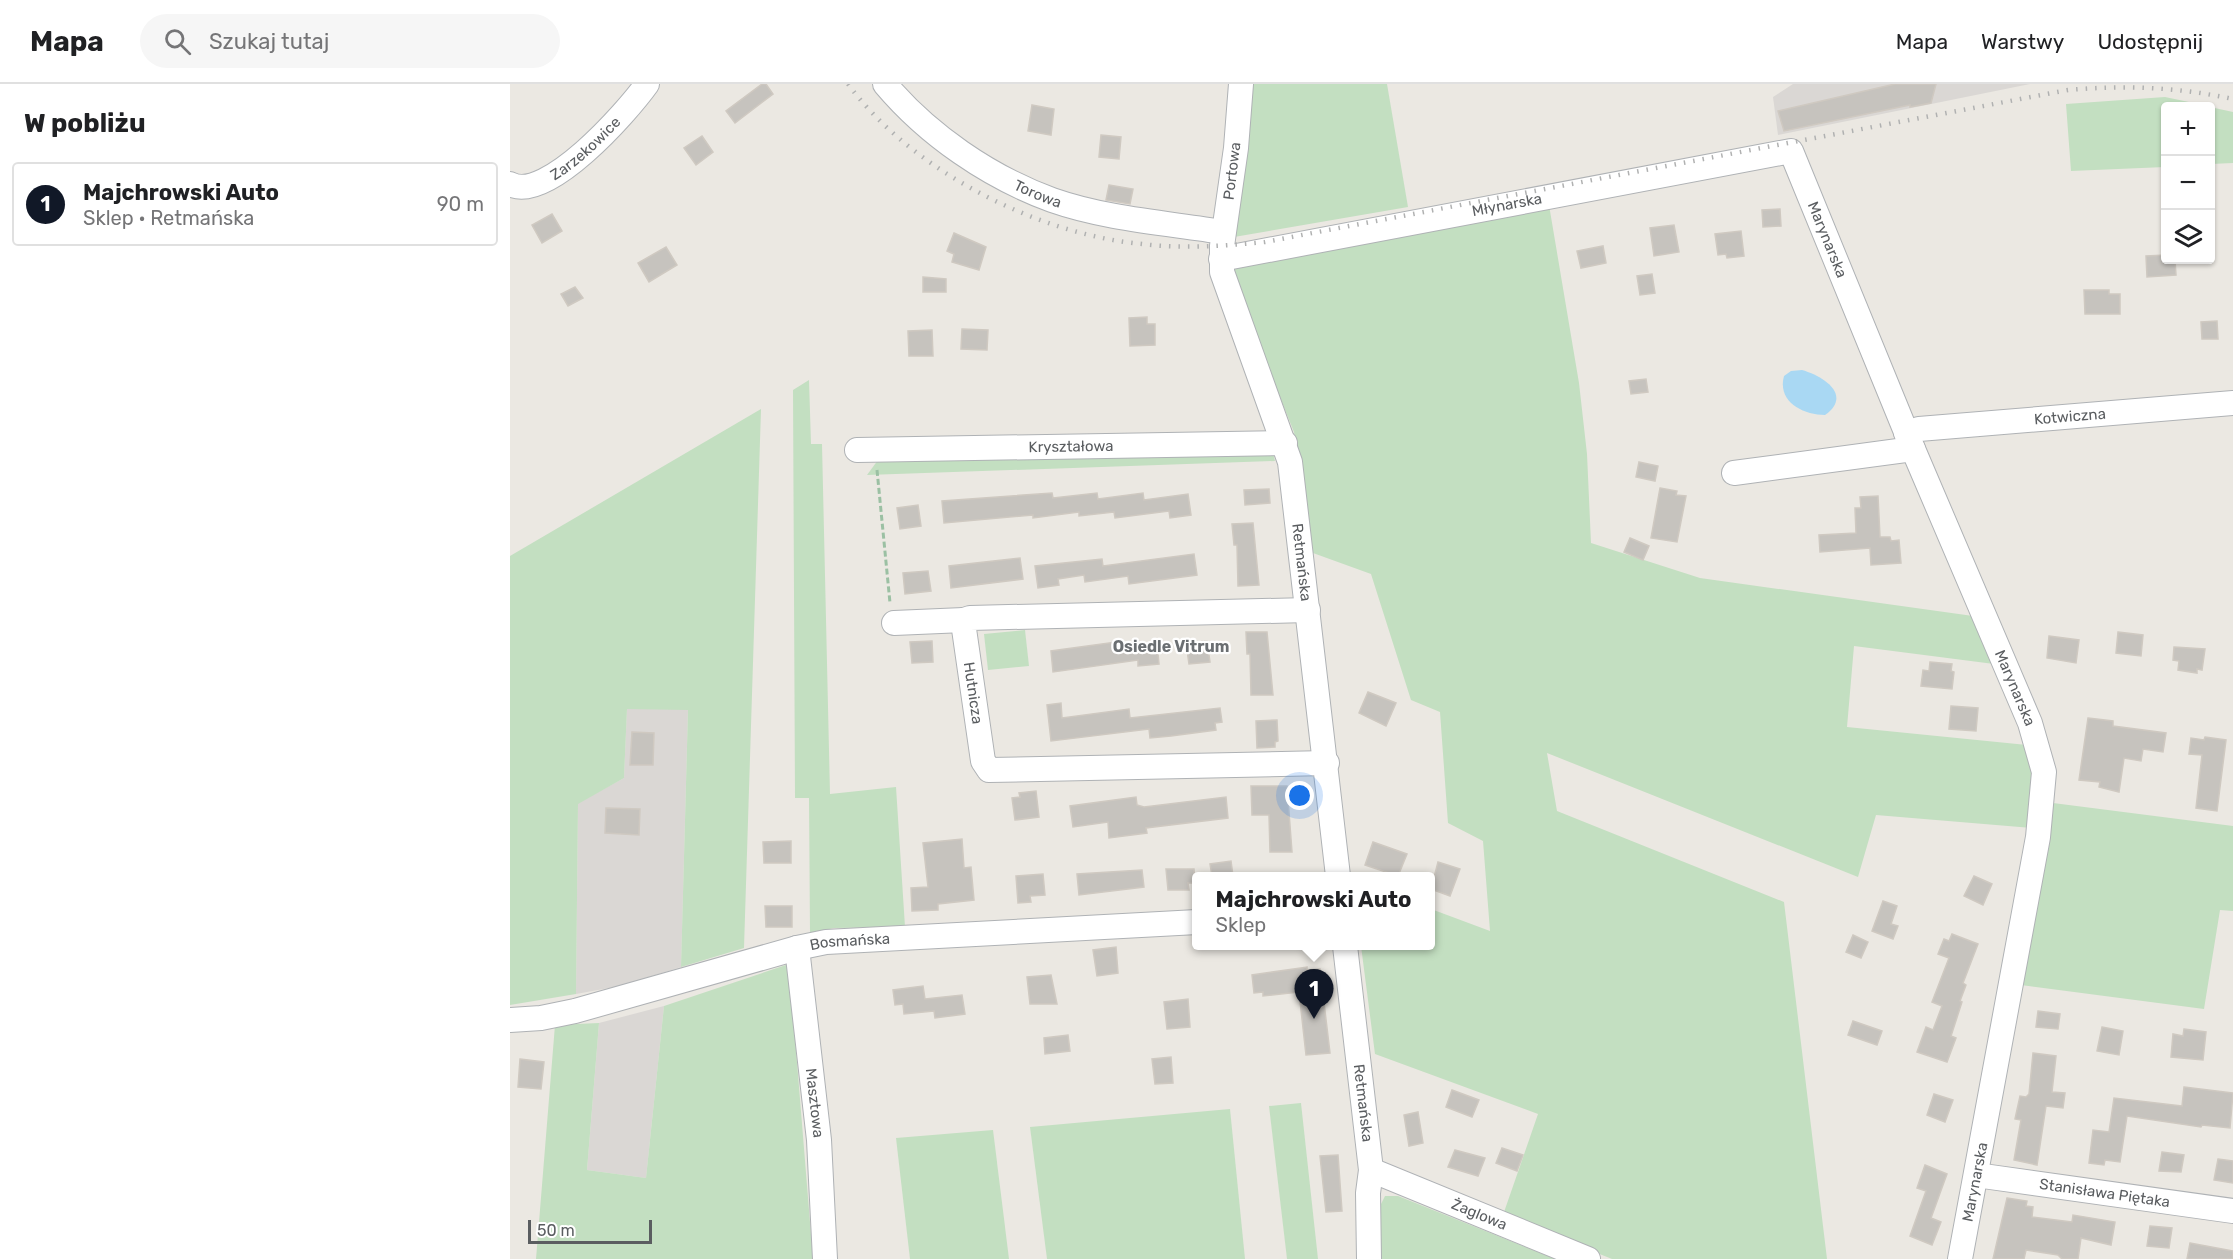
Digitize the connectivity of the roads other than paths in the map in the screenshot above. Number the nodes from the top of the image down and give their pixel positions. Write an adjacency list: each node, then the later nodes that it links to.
1 (647, 84): 5 (street, Zarzekowice)
2 (885, 84): 6 (street, Torowa)
3 (1241, 84): 6 (street, Portowa)
4 (1791, 151): 7 (street, Młynarska); 9 (street, Marynarska)
5 (510, 184)
6 (1223, 232): 7 (street, Portowa)
7 (1221, 259): 10 (street, Retmańska)
8 (2233, 403): 9 (street, Kotwiczna)
9 (1909, 441): 12 (street, Kotwiczna); 23 (street, Marynarska)
10 (1285, 443): 11 (street, Kryształowa); 13 (street, Retmańska)
11 (866, 450)
12 (1734, 473)
13 (1308, 610): 14 (street); 16 (street, Retmańska)
14 (964, 620): 15 (street); 16 (street, Hutnicza)
15 (894, 623)
16 (1327, 763): 17 (street, Retmańska)
17 (1338, 872)
18 (1192, 922): 19 (street, Bosmańska)
19 (797, 948): 21 (street, Bosmańska); 25 (street, Masztowa)
20 (1346, 950): 22 (street, Retmańska)
21 (510, 1020)
22 (1371, 1170): 26 (street, Retmańska); 27 (street, Żaglowa)
23 (1976, 1175): 24 (street, Stanisława Piętaka); 28 (street, Marynarska)
24 (2233, 1211)
25 (825, 1259)
26 (1369, 1259)
27 (1588, 1259)
28 (1960, 1259)

